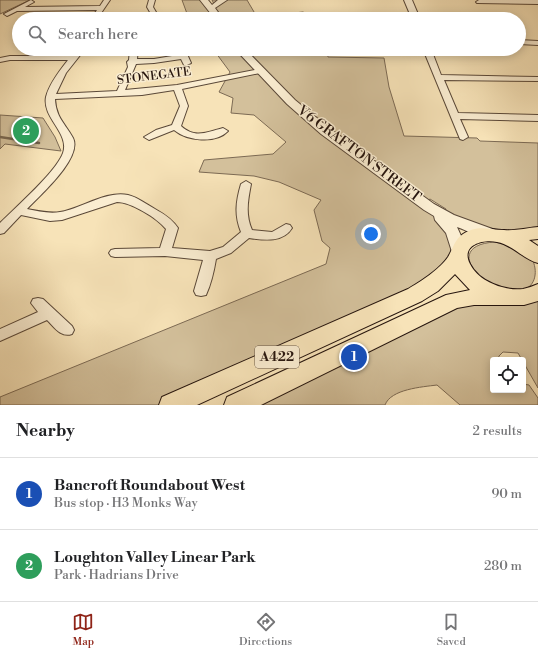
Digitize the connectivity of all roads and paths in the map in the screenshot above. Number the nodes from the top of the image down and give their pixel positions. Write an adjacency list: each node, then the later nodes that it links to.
1 (76, 0): 11 (street)
2 (107, 0): 12 (street)
3 (152, 0): 16 (street)
4 (204, 0): 14 (street)
5 (224, 0): 14 (street)
6 (408, 0): 17 (street)
7 (512, 1): 9 (street); 10 (street)
8 (31, 2): 13 (street)
9 (479, 2)
10 (538, 2)
11 (70, 8): 12 (street); 13 (street)
12 (101, 8): 15 (street)
13 (16, 9): 18 (street)
14 (215, 10)
15 (98, 12)
16 (153, 12)
17 (413, 12)
18 (7, 14)
19 (526, 42): 20 (street)
20 (538, 43)
21 (132, 56): 29 (street)
22 (175, 56): 29 (street)
23 (184, 56): 30 (street)
24 (246, 56): 31 (street, V6 GRAFTON STREET)
25 (430, 56): 32 (street)
26 (26, 57): 27 (street); 28 (street)
27 (74, 58): 36 (street)
28 (0, 60)
29 (131, 62): 35 (street)
30 (187, 63)
31 (260, 71): 34 (street, STONEGATE); 44 (street, V6 GRAFTON STREET)
32 (438, 77): 33 (street); 37 (street)
33 (538, 79)
34 (177, 87): 35 (street, STONEGATE); 39 (street)
35 (120, 93): 36 (street, STONEGATE)
36 (50, 97): 45 (street)
37 (454, 116): 38 (street); 42 (street)
38 (538, 118)
39 (176, 127): 40 (street); 41 (street)
40 (223, 131)
41 (149, 137)
42 (463, 137)
43 (246, 184): 48 (street)
44 (429, 207): 50 (street, V6 GRAFTON STREET); 54 (street, V6 GRAFTON STREET)
45 (18, 211): 47 (street); 51 (street)
46 (286, 228): 48 (street)
47 (0, 230)
48 (247, 233): 53 (street)
49 (538, 233): 50 (main road, A422)
50 (497, 236): 54 (main road, A422); 55 (main road)
51 (165, 252): 52 (street); 53 (street)
52 (115, 253)
53 (210, 256): 56 (street)
54 (459, 256): 57 (main road, A422); 60 (main road, A422)
55 (538, 256)
56 (201, 291)
57 (527, 297): 60 (main road, A422)
58 (38, 303): 59 (street)
59 (49, 313): 61 (street); 62 (street)
60 (390, 318): 63 (main road, A422); 64 (main road, A422)
61 (67, 330)
62 (0, 335)
63 (172, 405)
64 (236, 405)

